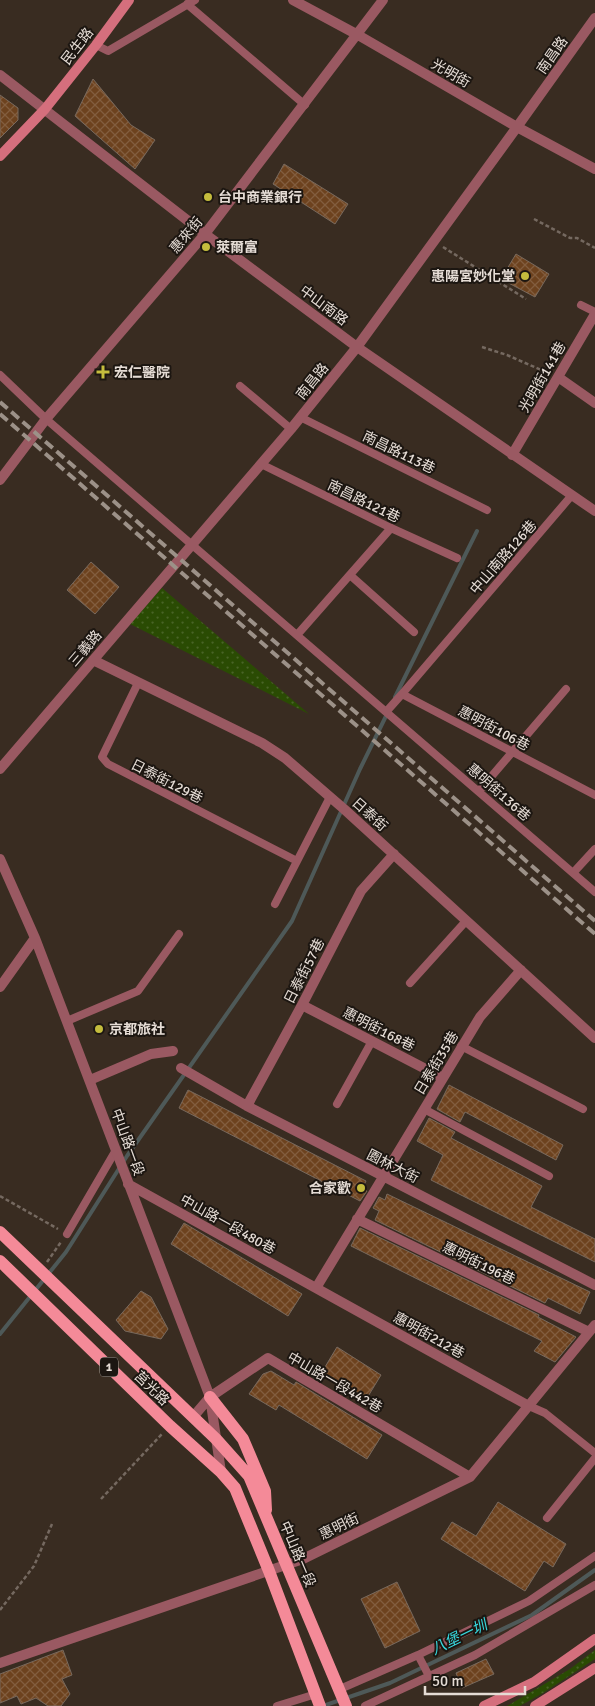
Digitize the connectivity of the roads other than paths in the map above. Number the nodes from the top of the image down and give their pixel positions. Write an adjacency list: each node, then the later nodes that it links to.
1 (129, 0): 7 (street, 民生路)
2 (293, 0): 6 (street, 光明街)
3 (383, 0): 6 (street, 惠來街)
4 (191, 2): 7 (lane); 9 (lane)
5 (595, 18): 11 (street, 南昌路)
6 (358, 35): 9 (street, 惠來街); 11 (street, 光明街)
7 (96, 45): 10 (street, 民生路)
8 (0, 75): 10 (street)
9 (305, 105): 14 (street, 惠來街)
10 (45, 109): 12 (street); 14 (street, 中山南路)
11 (518, 127): 13 (street, 光明街); 17 (street, 南昌路)
12 (0, 156)
13 (595, 169)
14 (205, 234): 17 (street, 中山南路); 23 (street, 惠來街)
15 (581, 305): 16 (lane)
16 (595, 313): 19 (street, 光明街141巷)
17 (357, 347): 22 (street, 南昌路); 25 (street, 中山南路)
18 (0, 376): 23 (lane)
19 (558, 377): 21 (street); 25 (street, 光明街141巷)
20 (240, 386): 24 (lane)
21 (595, 403)
22 (300, 418): 24 (street, 南昌路); 29 (lane, 南昌路113巷)
23 (46, 419): 27 (street, 惠來街); 32 (lane)
24 (291, 429): 26 (street, 南昌路)
25 (512, 455): 28 (street, 中山南路)
26 (261, 464): 31 (lane, 南昌路121巷); 32 (street, 南昌路)
27 (0, 480)
28 (572, 495): 30 (street, 中山南路); 40 (lane, 中山南路126巷)
29 (487, 510)
30 (595, 511)
31 (391, 528): 33 (lane, 南昌路121巷); 34 (lane)
32 (192, 545): 36 (lane); 37 (street, 三義路)
33 (458, 558)
34 (350, 575): 35 (lane); 36 (lane)
35 (414, 632)
36 (297, 635): 41 (lane)
37 (93, 660): 38 (street, 日泰街); 43 (street, 三義路)
38 (138, 683): 46 (street, 日泰街); 50 (lane, 日泰街129巷)
39 (566, 689): 42 (lane)
40 (402, 694): 41 (lane); 42 (lane, 惠明街106巷)
41 (386, 712): 44 (lane, 惠明街136巷)
42 (512, 752): 44 (lane); 45 (lane, 惠明街106巷)
43 (0, 769)
44 (479, 792): 51 (lane, 惠明街136巷)
45 (595, 796)
46 (330, 797): 48 (street, 日泰街); 50 (lane)
47 (595, 849): 51 (lane)
48 (394, 854): 54 (street, 日泰街); 60 (street, 日泰街57巷)
49 (0, 859): 56 (street, 中山路一段)
50 (297, 861): 53 (lane)
51 (573, 873): 52 (lane, 惠明街136巷)
52 (595, 892)
53 (275, 904)
54 (466, 920): 57 (street, 日泰街); 58 (lane)
55 (179, 934): 61 (lane)
56 (35, 938): 59 (street); 61 (street, 中山路一段)
57 (521, 970): 62 (street, 日泰街); 64 (street, 日泰街35巷)
58 (410, 984)
59 (0, 987)
60 (302, 1006): 63 (street, 惠明街168巷); 70 (street, 日泰街57巷)
61 (67, 1020): 68 (street, 中山路一段)
62 (595, 1038)
63 (372, 1041): 67 (street, 惠明街168巷); 69 (lane)
64 (461, 1046): 67 (street, 日泰街35巷); 72 (lane)
65 (173, 1051): 68 (street)
66 (181, 1068): 70 (street, 園林大街)
67 (443, 1078): 71 (street, 日泰街35巷)
68 (90, 1080): 73 (street, 中山路一段)
69 (337, 1104)
70 (247, 1106): 74 (street, 園林大街)
71 (424, 1109): 74 (street, 日泰街35巷); 75 (lane)
72 (583, 1109)
73 (116, 1150): 76 (street, 中山路一段); 79 (lane)
74 (383, 1176): 77 (street, 日泰街35巷); 81 (street, 園林大街)
75 (549, 1176)
76 (128, 1184): 82 (street, 中山路一段480巷); 84 (street, 中山路一段)
77 (357, 1219): 82 (street, 日泰街35巷); 83 (street, 惠明街196巷)
78 (0, 1232): 86 (main road, 莒光路 / 1)
79 (67, 1234)
80 (0, 1260): 90 (main road, 莒光路 / 1)
81 (595, 1285)
82 (316, 1288): 85 (street, 惠明街212巷)
83 (592, 1329): 85 (street, 惠明街)
84 (210, 1397): 86 (street, 中山路一段442巷); 87 (street, 中山路一段); 91 (street, 中山路一段442巷); 92 (main road)
85 (529, 1406): 88 (lane); 91 (street, 惠明街)
86 (193, 1417): 87 (main road, 莒光路 / 1)
87 (216, 1439): 90 (street, 中山路一段); 92 (main road, 中山路一段 / 1)
88 (593, 1448)
89 (595, 1458): 93 (lane)
90 (221, 1472): 96 (main road, 中山路一段 / 1)
91 (470, 1477): 95 (street, 惠明街)
92 (266, 1517): 95 (main road, 中山路一段 / 1)
93 (547, 1518)
94 (595, 1556): 99 (lane)
95 (286, 1565): 96 (street, 惠明街); 103 (main road, 中山路一段 / 1)
96 (269, 1571): 100 (street, 惠明街); 104 (main road, 中山路一段 / 1)
97 (595, 1585): 102 (lane)
98 (595, 1639): 108 (street)
99 (418, 1655): 102 (lane); 103 (lane)
100 (0, 1663)
101 (595, 1668): 109 (street)
102 (429, 1676): 107 (lane)
103 (340, 1689): 106 (main road, 1)
104 (318, 1700): 105 (lane)
105 (277, 1706)
106 (346, 1706)
107 (365, 1706)
108 (484, 1706)
109 (535, 1706)

